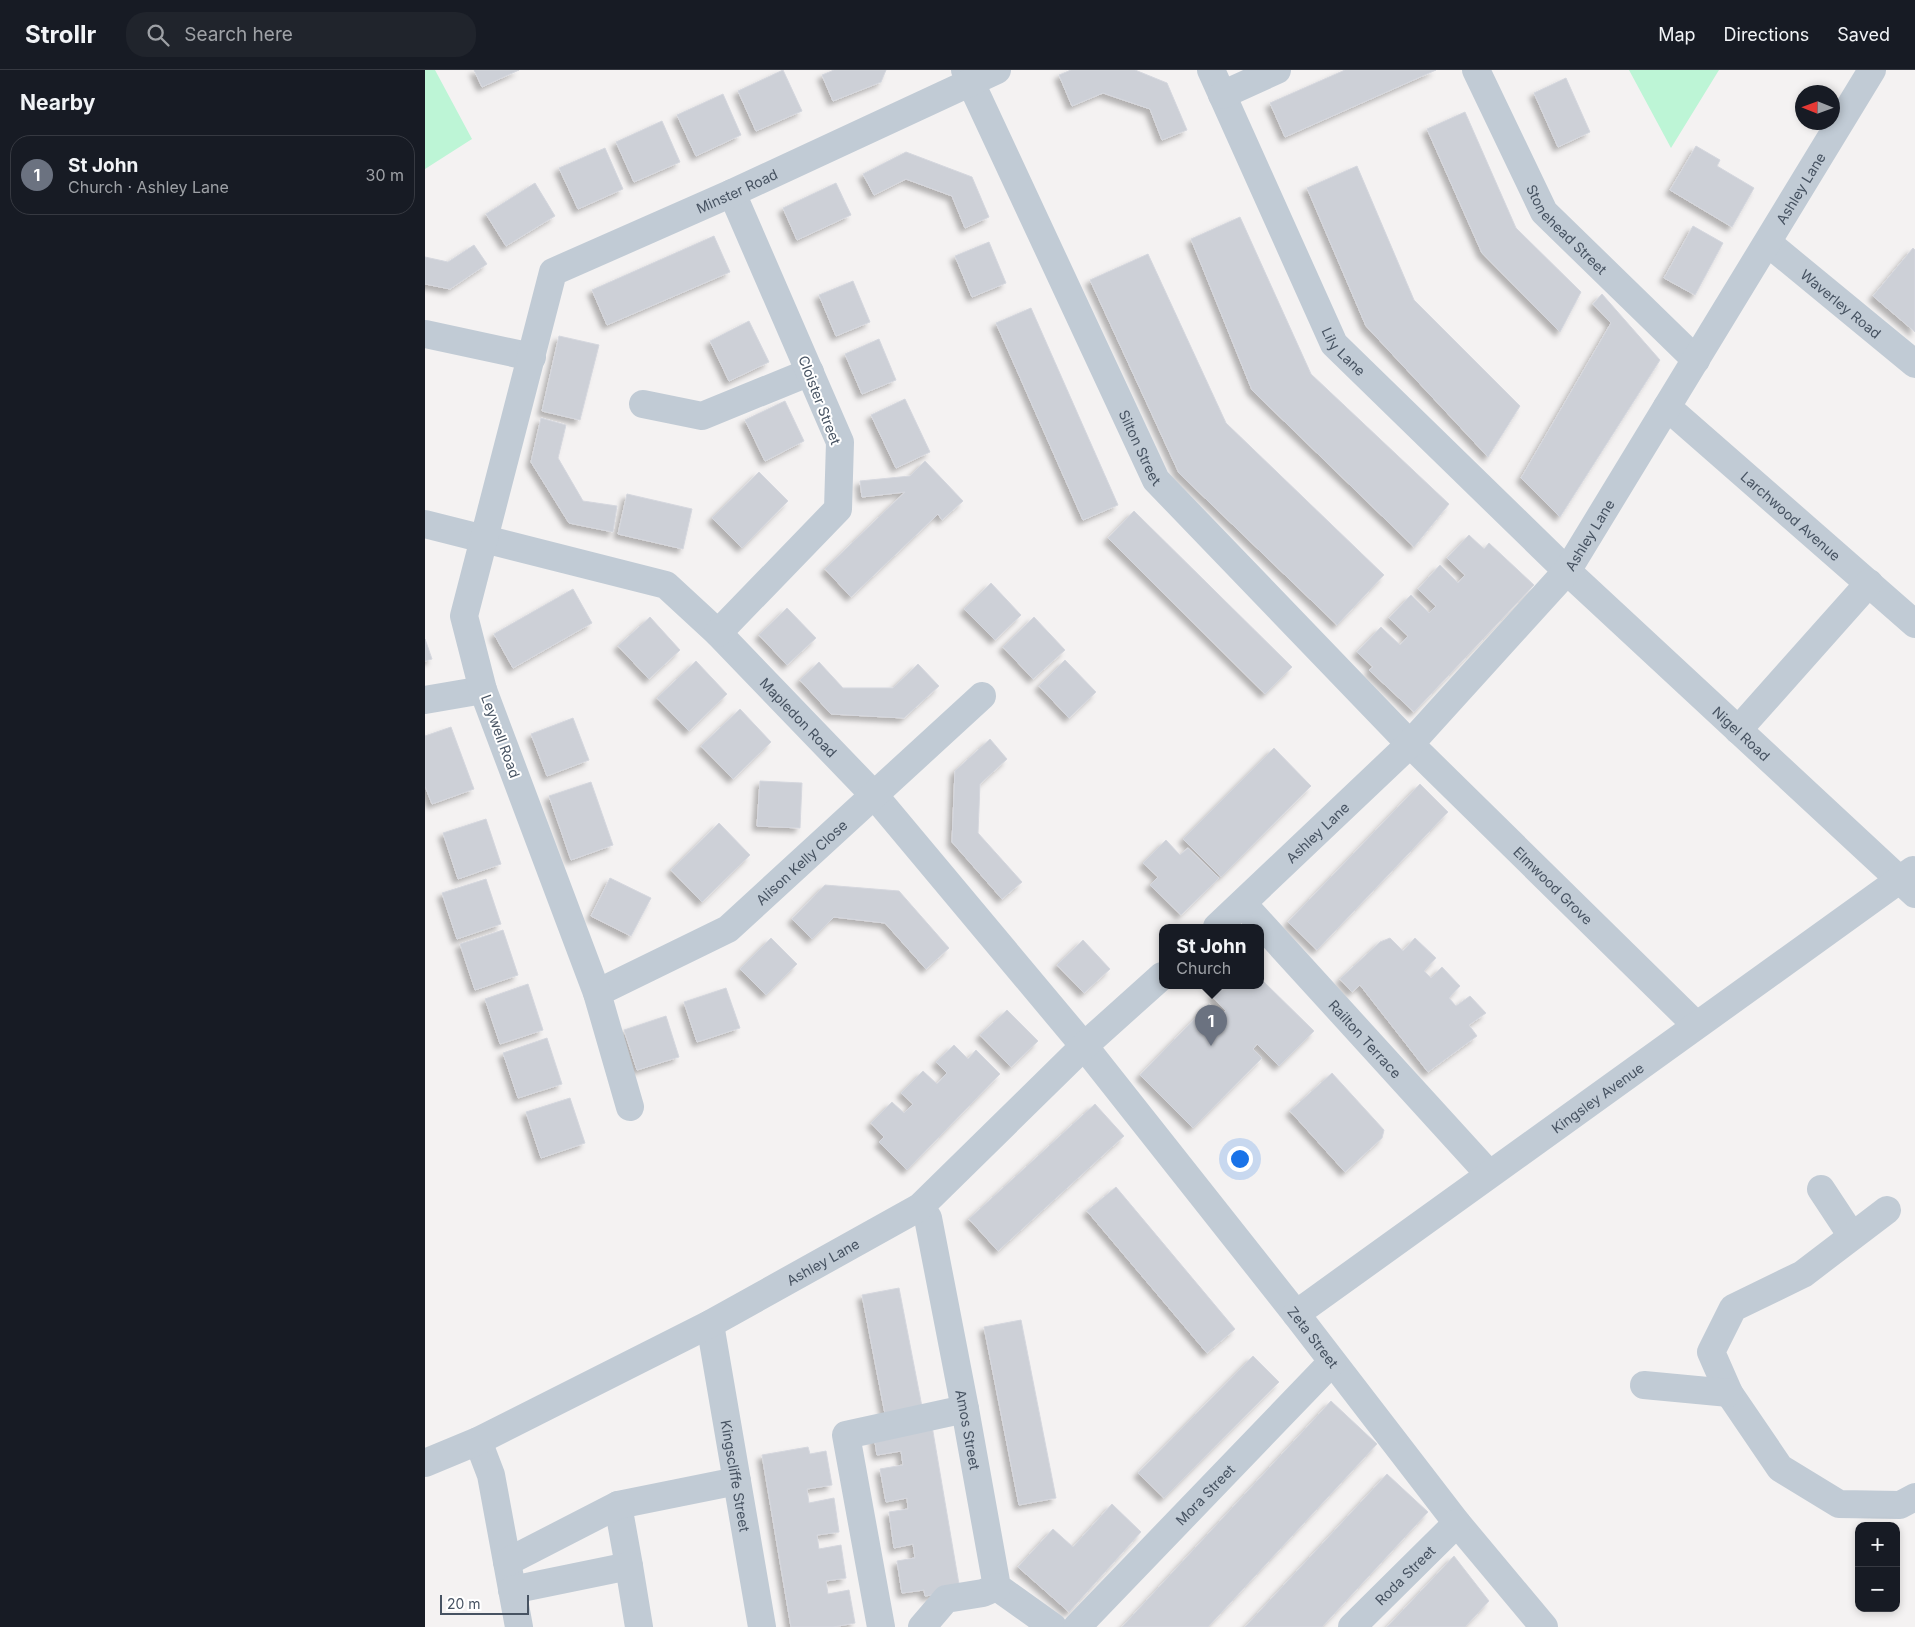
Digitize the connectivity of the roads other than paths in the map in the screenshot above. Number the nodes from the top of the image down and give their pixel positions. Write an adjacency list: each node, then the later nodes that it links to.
1 (997, 70): 6 (street, Minster Road)
2 (1211, 70): 7 (street, Lily Lane)
3 (1277, 70): 7 (street)
4 (1476, 70): 12 (street, Stonehead Street)
5 (1872, 70): 9 (street, Ashley Lane)
6 (968, 76): 8 (street, Minster Road); 27 (street, Silton Street)
7 (1222, 95): 19 (street, Lily Lane)
8 (733, 193): 11 (street, Minster Road); 14 (street, Cloister Street)
9 (1768, 242): 12 (street, Ashley Lane); 13 (street, Waverley Road)
10 (425, 334): 11 (street)
11 (532, 357): 18 (street, Leywell Road)
12 (1696, 360): 16 (street, Ashley Lane)
13 (1915, 364)
14 (810, 372): 15 (street); 22 (street, Cloister Street)
15 (643, 404)
16 (1667, 407): 19 (street, Ashley Lane); 20 (street, Larchwood Avenue)
17 (425, 524): 18 (street, Mapledon Road)
18 (485, 538): 22 (street, Mapledon Road); 23 (street, Leywell Road)
19 (1567, 571): 26 (street, Nigel Road); 27 (street, Ashley Lane)
20 (1869, 583): 21 (street, Larchwood Avenue); 26 (street)
21 (1915, 624)
22 (718, 634): 28 (street, Mapledon Road)
23 (483, 690): 25 (street); 35 (street, Leywell Road)
24 (982, 696): 28 (street, Alison Kelly Close)
25 (425, 700)
26 (1738, 730): 29 (street, Nigel Road)
27 (1411, 744): 30 (street, Ashley Lane); 36 (street, Elmwood Grove)
28 (875, 795): 35 (street, Alison Kelly Close); 37 (street, Mapledon Road)
29 (1910, 881): 36 (street, Kingsley Avenue)
30 (1243, 904): 31 (street, Ashley Lane); 32 (street, Railton Terrace)
31 (1220, 924)
32 (1261, 924)
33 (1264, 927): 39 (street, Railton Terrace)
34 (1159, 979): 37 (street, Ashley Lane)
35 (597, 993): 38 (street, Leywell Road)
36 (1696, 1025): 39 (street, Kingsley Avenue)
37 (1084, 1046): 41 (street, Ashley Lane); 44 (street, Zeta Street)
38 (630, 1107)
39 (1489, 1174): 44 (street, Kingsley Avenue)
40 (1821, 1189): 43 (street)
41 (920, 1207): 45 (street, Ashley Lane); 49 (street, Amos Street)
42 (1887, 1210): 43 (street)
43 (1852, 1236): 48 (street)
44 (1296, 1314): 46 (street, Zeta Street)
45 (710, 1324): 50 (street, Ashley Lane); 52 (street, Kingscliffe Street)
46 (1332, 1362): 55 (street, Zeta Street); 66 (street, Mora Street)
47 (1644, 1385): 48 (street)
48 (1729, 1393): 53 (street)
49 (965, 1409): 58 (street, Amos Street); 63 (street)
50 (478, 1440): 51 (street, Ashley Lane); 56 (street)
51 (425, 1463)
52 (737, 1481): 54 (street); 62 (street, Kingscliffe Street)
53 (1915, 1497)
54 (618, 1505): 56 (street); 57 (street)
55 (1457, 1523): 67 (street, Roda Street); 68 (street, Zeta Street)
56 (507, 1562): 59 (street)
57 (629, 1566): 59 (street); 61 (street)
58 (997, 1587): 64 (street); 65 (street)
59 (512, 1590): 60 (street)
60 (519, 1627)
61 (639, 1627)
62 (762, 1627)
63 (881, 1627)
64 (922, 1627)
65 (1053, 1627)
66 (1077, 1627)
67 (1352, 1627)
68 (1544, 1627)

